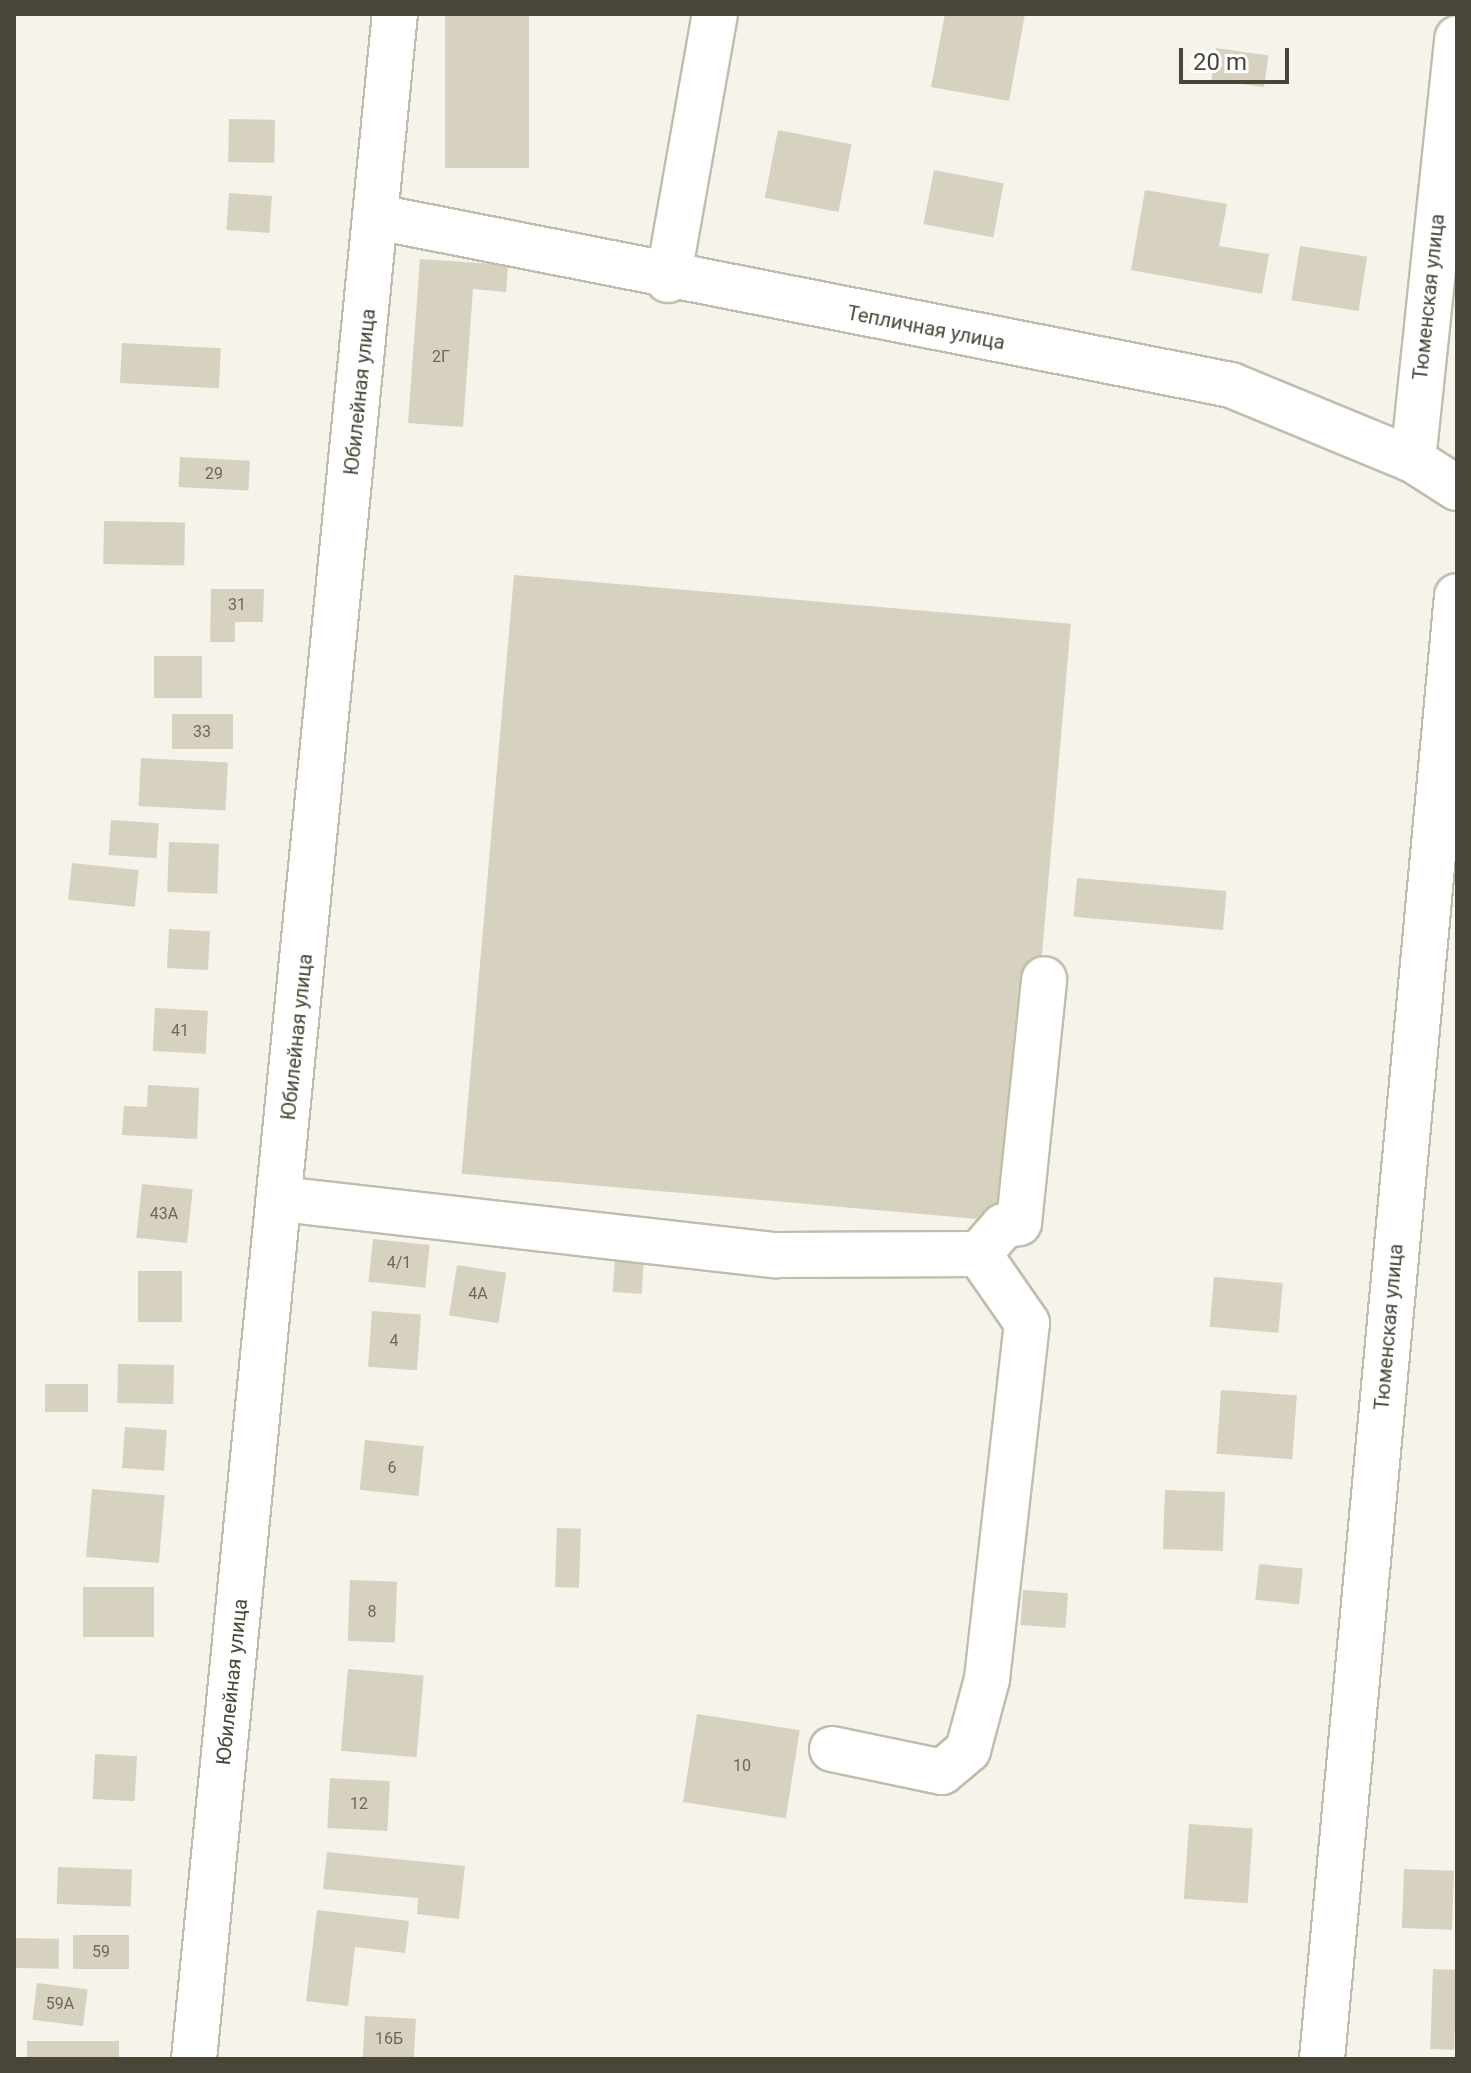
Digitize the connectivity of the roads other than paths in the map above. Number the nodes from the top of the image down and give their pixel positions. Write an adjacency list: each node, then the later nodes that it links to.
1 (395, 14): 5 (street, Юбилейная улица)
2 (715, 14): 6 (street)
3 (1457, 38): 4 (street, Тюменская улица)
4 (1451, 123): 7 (street, Тюменская улица)
5 (377, 217): 6 (street, Тепличная улица); 11 (street, Юбилейная улица)
6 (668, 280): 7 (street, Тепличная улица)
7 (1413, 460): 8 (street, Тепличная улица)
8 (1457, 488)
9 (1457, 596): 15 (street, Тюменская улица)
10 (1044, 979): 12 (street)
11 (281, 1199): 12 (street); 14 (street, Юбилейная улица)
12 (979, 1254): 13 (street)
13 (832, 1749)
14 (194, 2059)
15 (1322, 2059)

